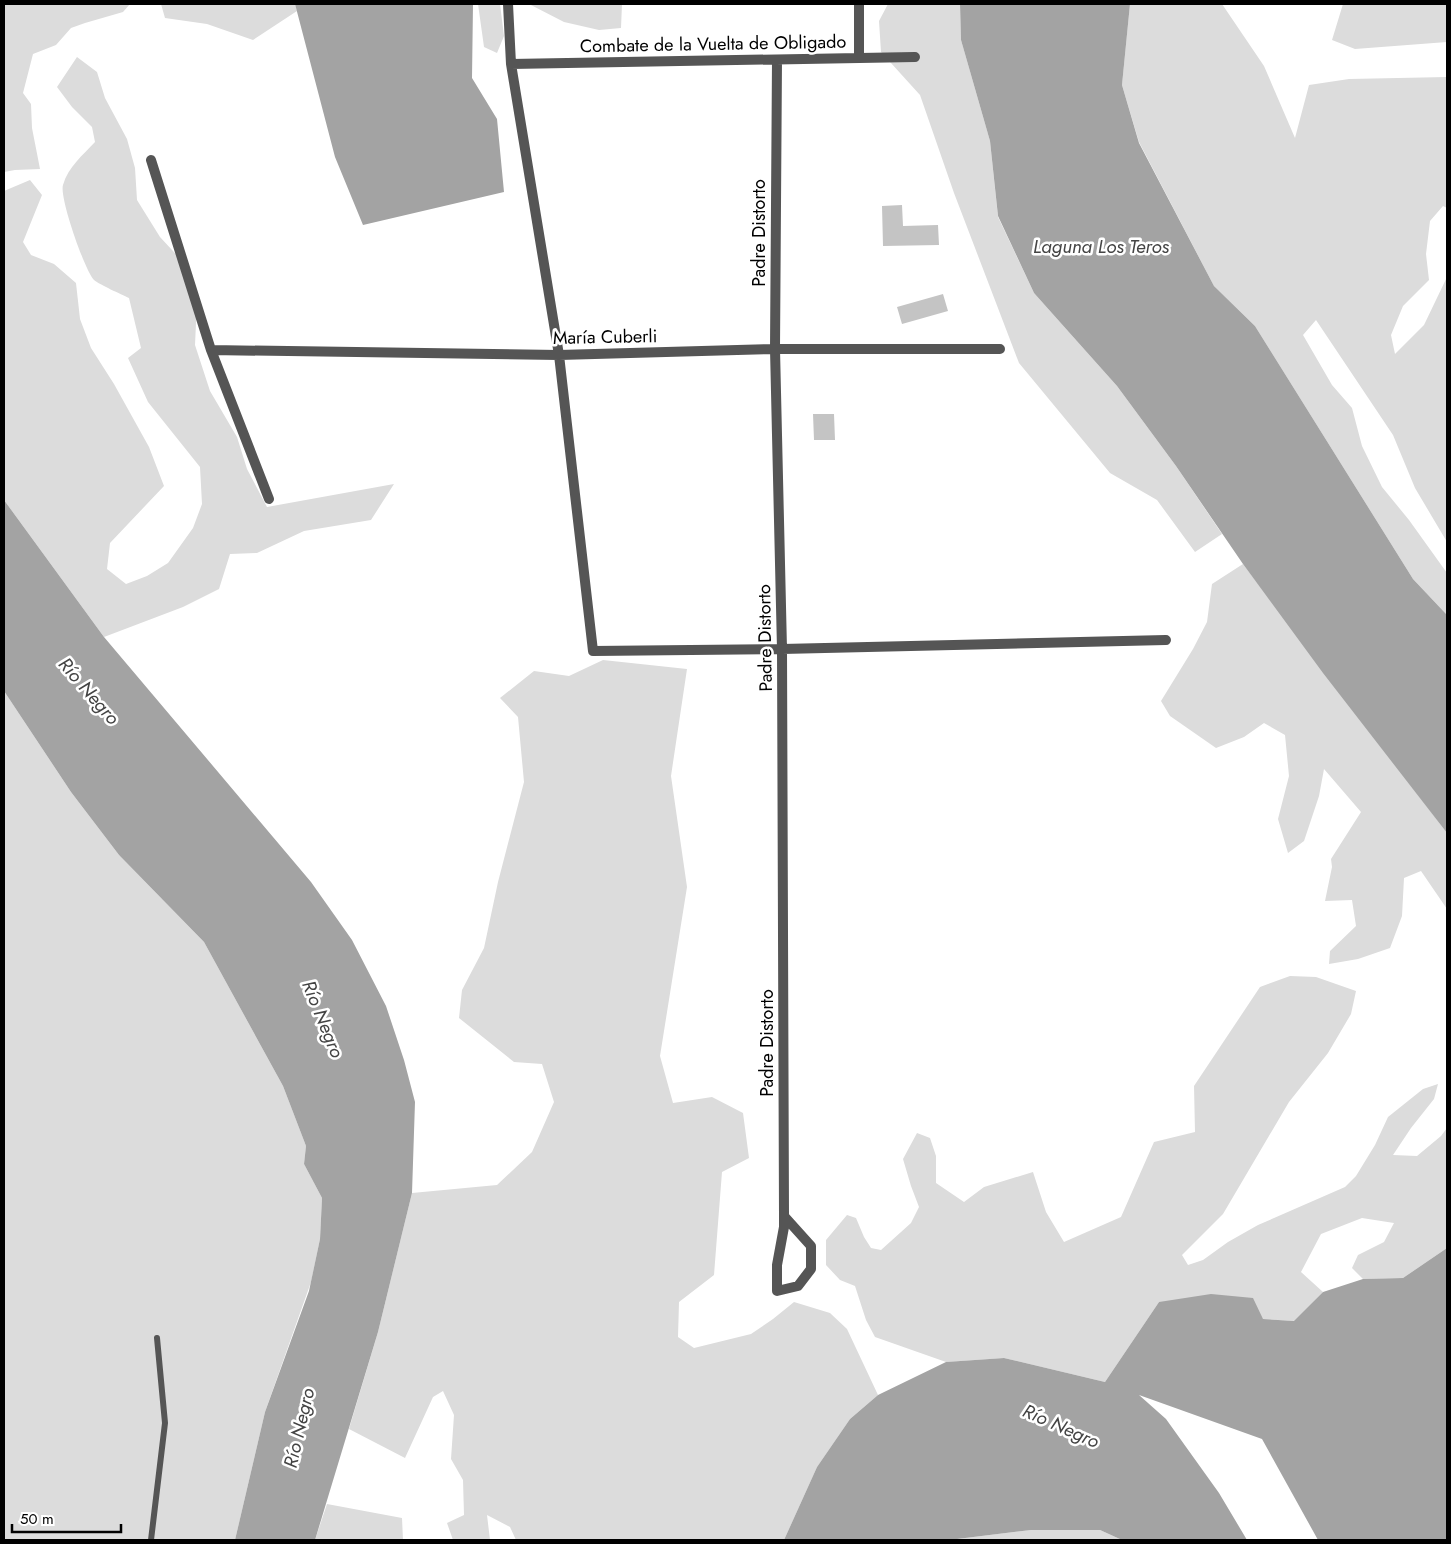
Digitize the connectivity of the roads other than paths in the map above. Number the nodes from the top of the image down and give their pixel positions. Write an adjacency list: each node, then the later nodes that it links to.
1 (508, 4): 6 (street)
2 (860, 4): 3 (street)
3 (859, 57): 4 (street, Combate de la Vuelta de Obligado); 5 (street, Combate de la Vuelta de Obligado)
4 (915, 57)
5 (777, 60): 6 (street, Combate de la Vuelta de Obligado); 8 (street, Padre Distorto)
6 (512, 64): 11 (street)
7 (151, 160): 10 (street)
8 (774, 349): 9 (street, María Cuberli); 11 (street, María Cuberli); 14 (street, Padre Distorto)
9 (1000, 349)
10 (211, 350): 11 (street, María Cuberli); 12 (street)
11 (559, 355): 14 (street)
12 (269, 498)
13 (1166, 640): 14 (street)
14 (782, 649): 15 (street, Padre Distorto)
15 (784, 1216): 15 (street, Padre Distorto)
16 (157, 1338): 17 (lane)
17 (151, 1540)

